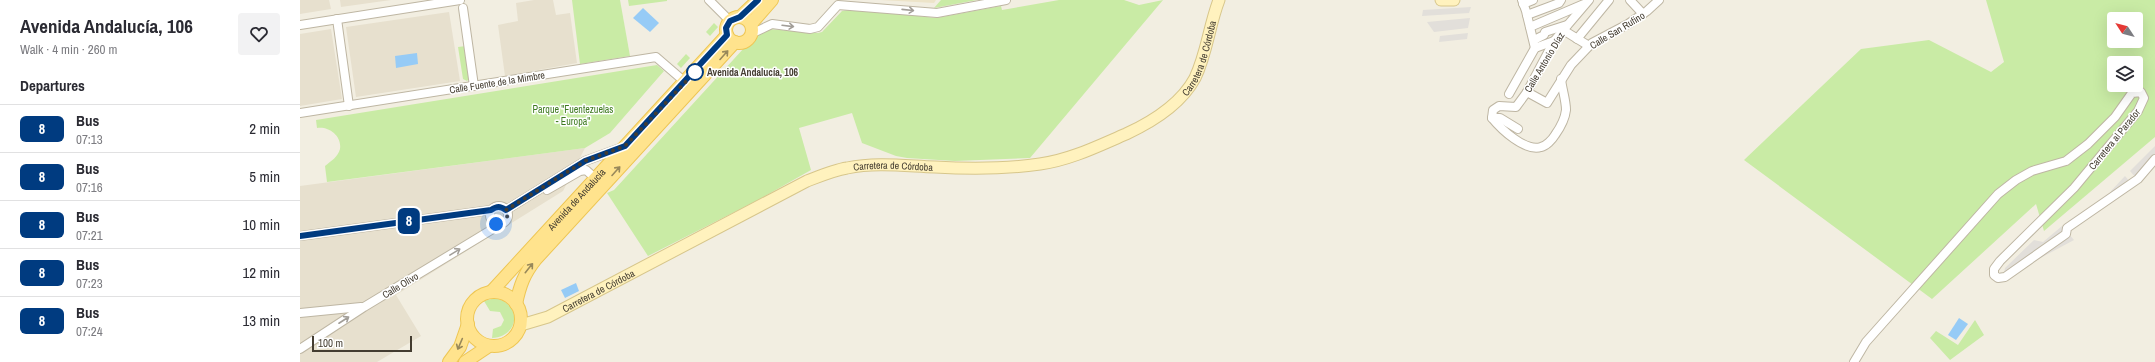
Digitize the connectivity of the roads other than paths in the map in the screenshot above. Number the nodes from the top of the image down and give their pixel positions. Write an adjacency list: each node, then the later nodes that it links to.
1 (709, 0): 21 (street)
2 (758, 0): 21 (main road)
3 (772, 0): 25 (main road)
4 (1006, 0): 13 (street, one-way to 4)
5 (1218, 0): 52 (main road, Carretera de Córdoba)
6 (1441, 0): 7 (main road)
7 (1454, 0)
8 (1533, 0): 14 (street)
9 (1609, 0): 27 (street)
10 (1630, 0): 18 (street)
11 (1659, 0): 18 (street, Calle San Rufino)
12 (1561, 1): 19 (street)
13 (864, 2): 16 (street)
14 (1522, 2): 19 (street)
15 (1588, 2): 23 (street); 24 (street, Calle Antonio Díaz)
16 (840, 3): 25 (street, one-way to 16)
17 (461, 4): 20 (street); 33 (street)
18 (1643, 14): 30 (street, Calle San Rufino)
19 (1527, 15): 23 (street)
20 (337, 19): 22 (street); 36 (street)
21 (735, 19): 25 (main road); 26 (main road)
22 (300, 25)
23 (1530, 27): 29 (street)
24 (1565, 27): 27 (street); 28 (street, Calle Antonio Díaz); 29 (street)
25 (751, 29): 26 (main road)
26 (731, 39): 32 (main road, Avenida de Andalucía); 48 (main road, Avenida de Andalucía, one-way to 26)
27 (1577, 39): 30 (street)
28 (1554, 41): 29 (street); 34 (street, Calle Antonio Díaz)
29 (1535, 44): 35 (street)
30 (1589, 46): 31 (street, Calle San Rufino)
31 (1561, 79): 34 (street, Calle San Rufino); 38 (street)
32 (685, 82): 33 (street, Calle Fuente de la Mimbre); 40 (main road, Avenida de Andalucía)
33 (474, 86): 36 (street, Calle Fuente de la Mimbre)
34 (1527, 92): 38 (street, Calle Antonio Díaz)
35 (1509, 94)
36 (349, 106): 37 (street, Calle Fuente de la Mimbre)
37 (300, 113)
38 (1492, 118): 39 (street)
39 (1518, 129)
40 (625, 146): 42 (main road, Avenida de Andalucía); 44 (street)
41 (2155, 159): 57 (street, Carretera al Parador)
42 (596, 179): 44 (street); 47 (main road, Avenida de Andalucía)
43 (491, 210): 44 (street); 45 (street); 46 (street)
44 (507, 212): 45 (street)
45 (501, 224): 49 (street, Calle Olivo, one-way to 45)
46 (300, 236)
47 (491, 292): 48 (main road); 51 (main road)
48 (516, 304): 52 (main road)
49 (364, 307): 50 (street); 54 (street, Calle Olivo, one-way to 49)
50 (300, 314)
51 (468, 324): 53 (main road); 55 (main road, one-way to 55)
52 (521, 325): 53 (main road)
53 (489, 346): 56 (main road)
54 (300, 349)
55 (449, 362)
56 (465, 362)
57 (1854, 362)

